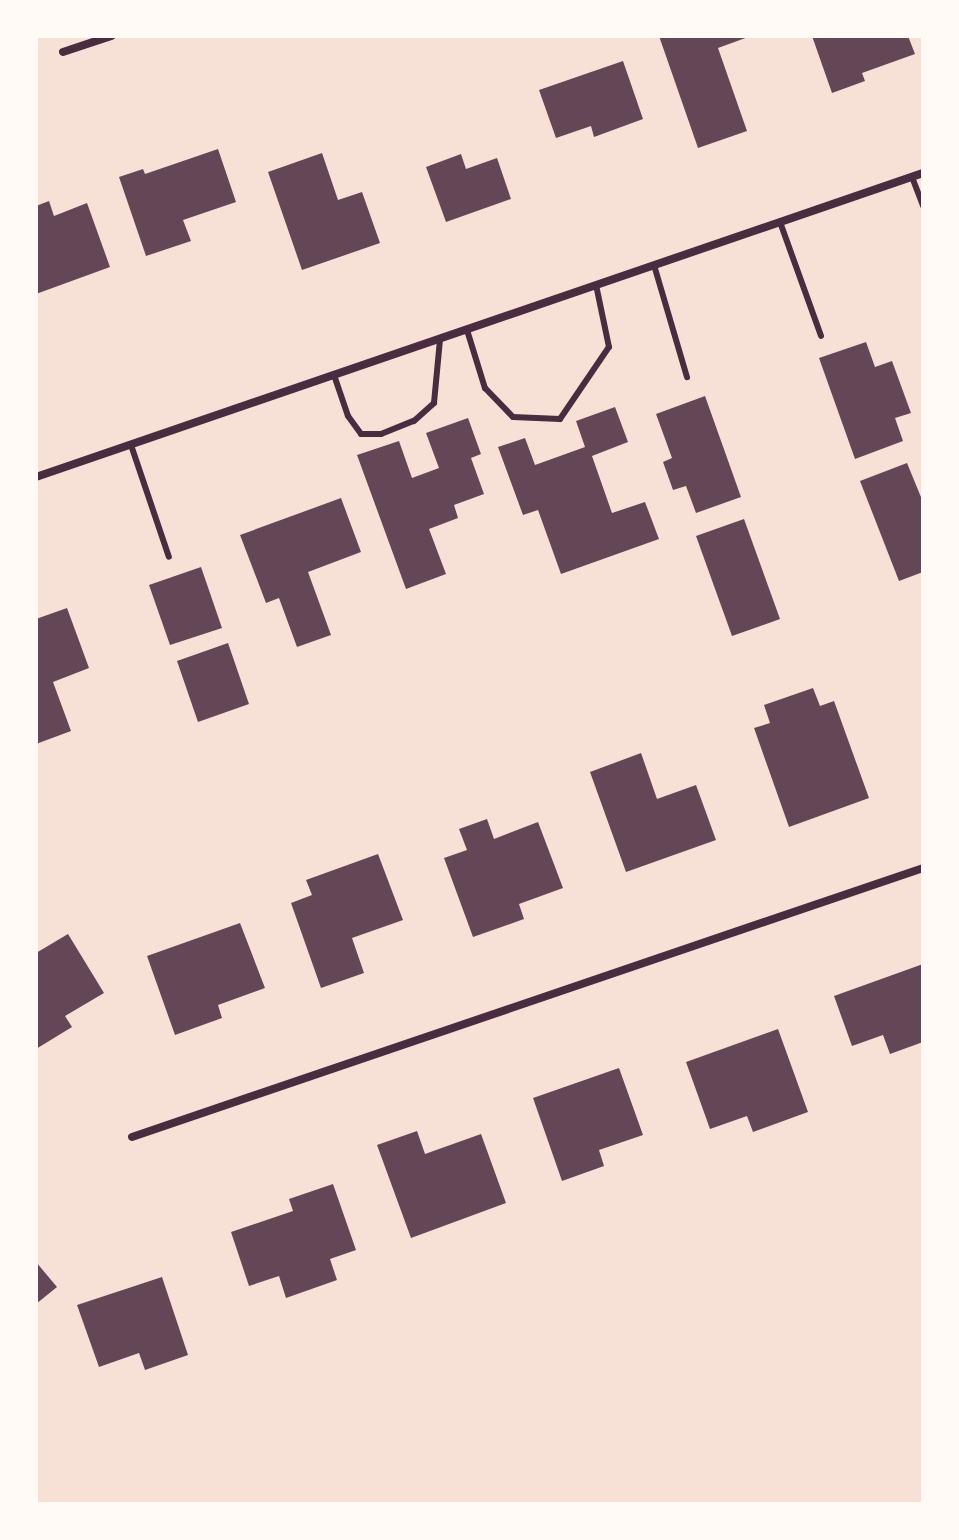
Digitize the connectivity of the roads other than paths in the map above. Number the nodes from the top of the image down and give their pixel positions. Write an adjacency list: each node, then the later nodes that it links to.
1 (111, 36): 2 (street)
2 (63, 52)
3 (923, 173): 4 (street)
4 (912, 177): 5 (lane); 6 (street)
5 (923, 206)
6 (780, 222): 7 (street); 10 (lane)
7 (654, 265): 8 (street); 13 (lane)
8 (596, 285): 9 (street); 9 (lane)
9 (467, 330): 11 (street)
10 (821, 336)
11 (440, 339): 12 (street); 12 (lane)
12 (334, 375): 14 (street)
13 (687, 377)
14 (131, 445): 15 (street); 16 (lane)
15 (36, 477)
16 (169, 557)
17 (923, 868): 18 (street)
18 (132, 1137)

